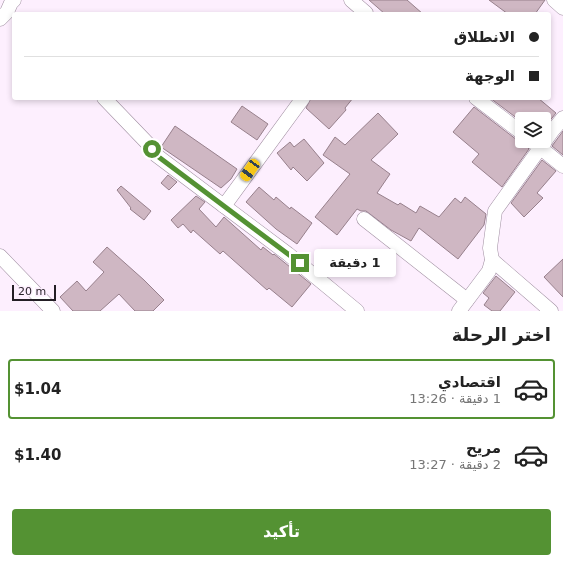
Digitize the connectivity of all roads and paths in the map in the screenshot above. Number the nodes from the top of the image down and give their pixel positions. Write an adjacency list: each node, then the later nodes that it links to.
1 (14, 0): 6 (street)
2 (351, 0): 5 (street)
3 (554, 0): 4 (street)
4 (563, 8)
5 (364, 12)
6 (7, 16)
7 (106, 100): 16 (street)
8 (302, 100): 16 (street)
9 (479, 100): 11 (street)
10 (563, 118): 12 (street)
11 (515, 128)
12 (551, 130)
13 (534, 148): 19 (street)
14 (541, 148): 15 (street)
15 (563, 166)
16 (224, 206): 22 (street)
17 (364, 219): 20 (street)
18 (0, 256): 21 (street)
19 (492, 260): 20 (street); 23 (street)
20 (463, 306)
21 (53, 311)
22 (357, 311)
23 (551, 311)

